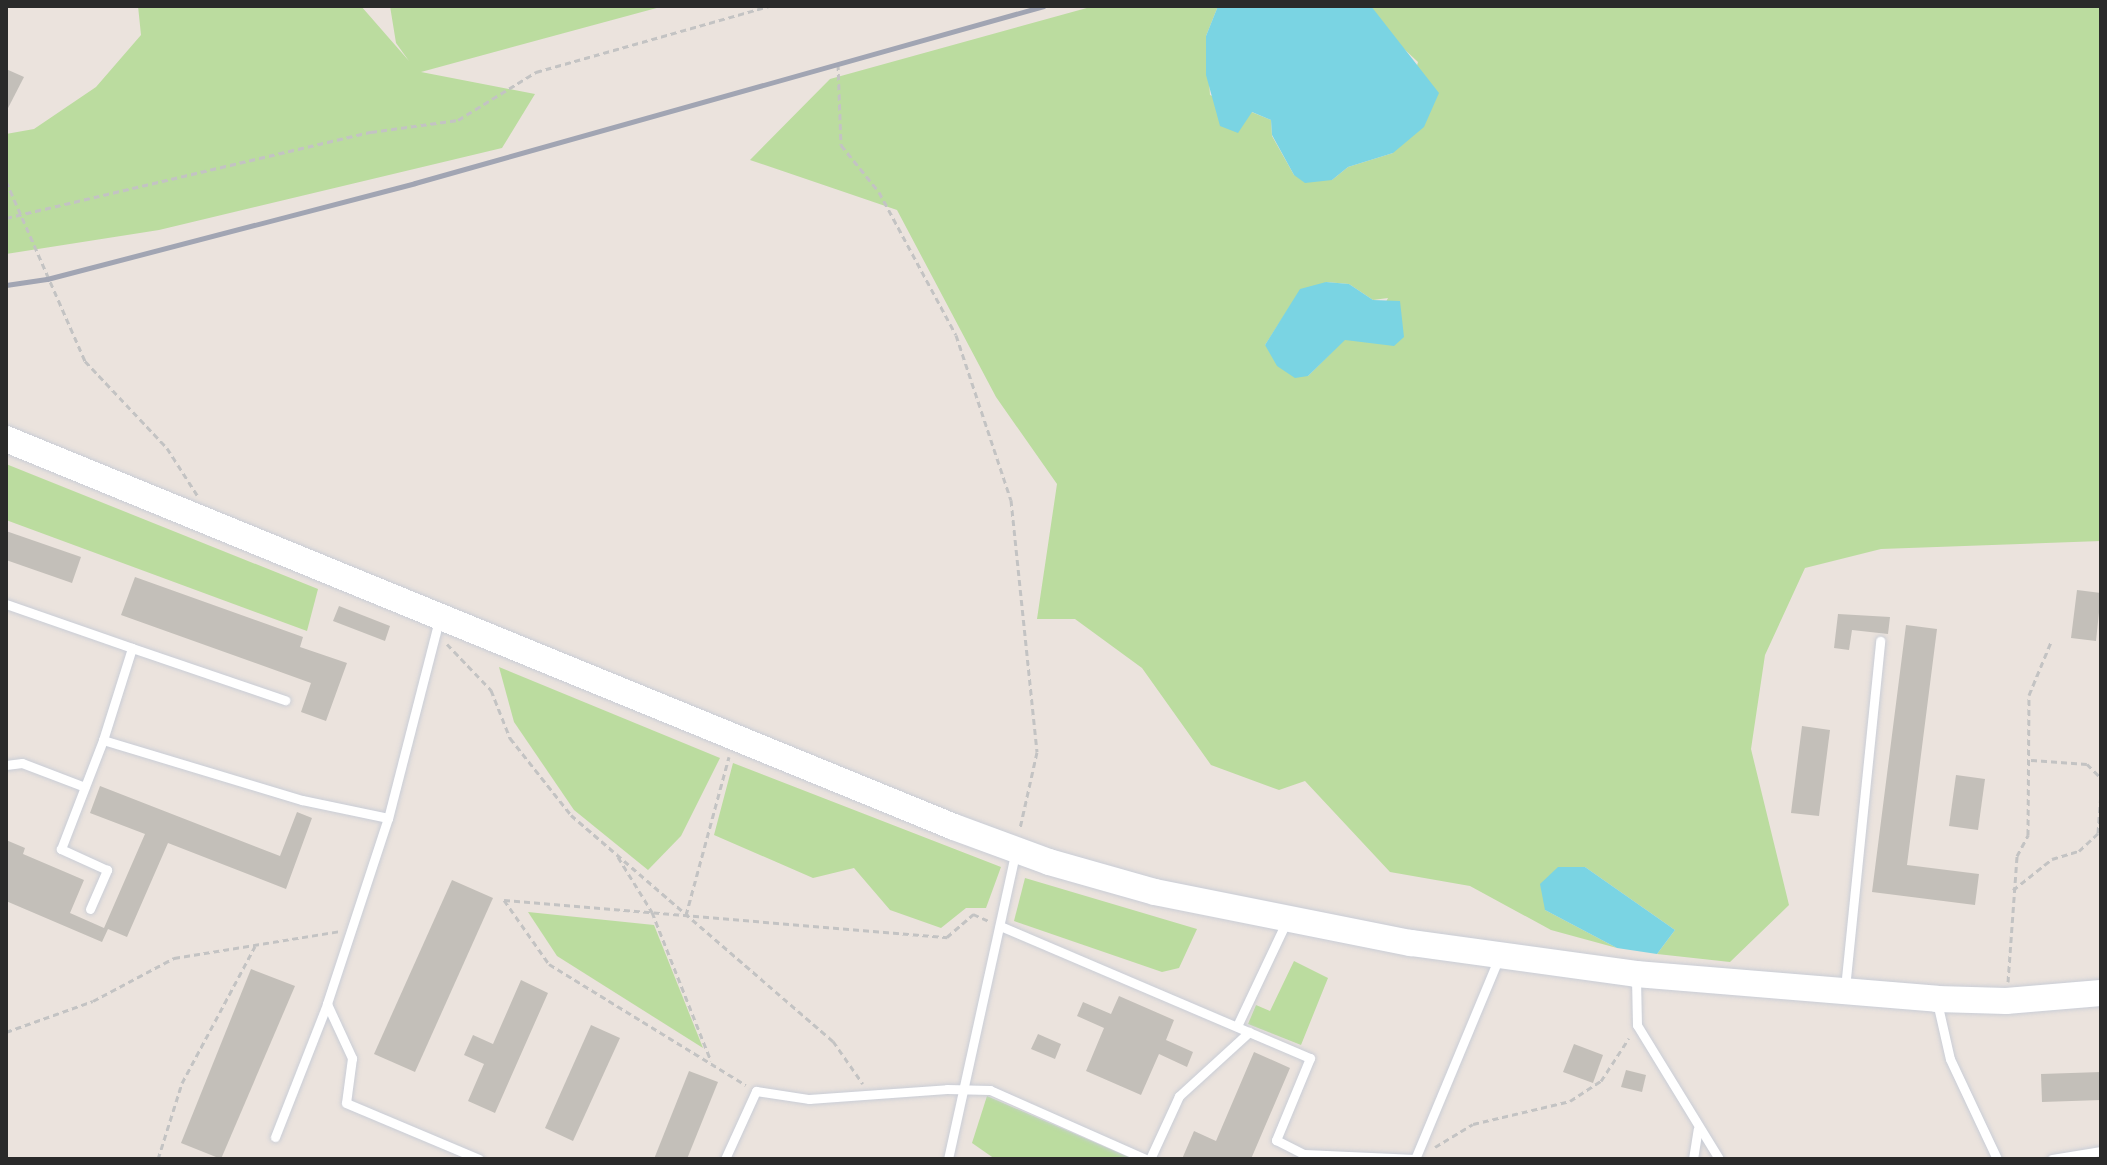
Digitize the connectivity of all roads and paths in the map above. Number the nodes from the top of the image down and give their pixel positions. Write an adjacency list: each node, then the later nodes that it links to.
1 (770, 6): 4 (path)
2 (838, 64): 22 (path)
3 (6, 181): 4 (path)
4 (20, 217): 5 (path); 7 (path)
5 (6, 218)
6 (6, 439): 7 (street)
7 (208, 521): 9 (street)
8 (6, 604): 12 (lane)
9 (438, 624): 14 (street); 21 (lane); 23 (path)
10 (1880, 641): 34 (lane)
11 (2051, 642): 16 (path)
12 (132, 648): 13 (lane); 15 (lane)
13 (285, 700)
14 (734, 737): 22 (street); 27 (path)
15 (103, 740): 19 (lane); 21 (lane)
16 (2029, 760): 18 (path); 24 (path)
17 (6, 765): 19 (lane)
18 (2101, 778)
19 (85, 787): 25 (lane)
20 (2101, 792): 24 (path)
21 (388, 818): 30 (lane)
22 (1016, 850): 28 (street); 29 (lane)
23 (616, 854): 26 (path); 27 (path)
24 (2013, 890): 37 (path)
25 (90, 909)
26 (652, 912): 27 (path); 43 (path); 43 (path)
27 (686, 915): 29 (path); 46 (path)
28 (1287, 920): 32 (street); 40 (lane)
29 (1000, 926): 40 (lane); 44 (lane)
30 (353, 928): 31 (path); 38 (lane)
31 (255, 946): 41 (path); 51 (path)
32 (1499, 957): 33 (street); 56 (lane)
33 (1636, 974): 34 (street); 39 (lane)
34 (1845, 991): 36 (street)
35 (2101, 993): 37 (street)
36 (1937, 999): 37 (street); 59 (lane)
37 (2006, 1001)
38 (327, 1004): 48 (lane); 52 (lane)
39 (1637, 1025): 47 (lane); 56 (path)
40 (1237, 1026): 42 (lane)
41 (6, 1032)
42 (1249, 1032): 50 (lane); 55 (lane)
43 (712, 1064): 45 (path)
44 (963, 1089): 46 (lane); 54 (lane); 55 (lane)
45 (756, 1091): 46 (lane); 53 (lane)
46 (870, 1094)
47 (1698, 1129): 57 (lane); 58 (lane)
48 (275, 1137)
49 (2101, 1151): 60 (lane)
50 (1303, 1156): 56 (lane)
51 (158, 1159)
52 (479, 1159)
53 (725, 1159)
54 (948, 1159)
55 (1148, 1159)
56 (1415, 1159)
57 (1693, 1159)
58 (1719, 1159)
59 (1997, 1159)
60 (2052, 1159)

